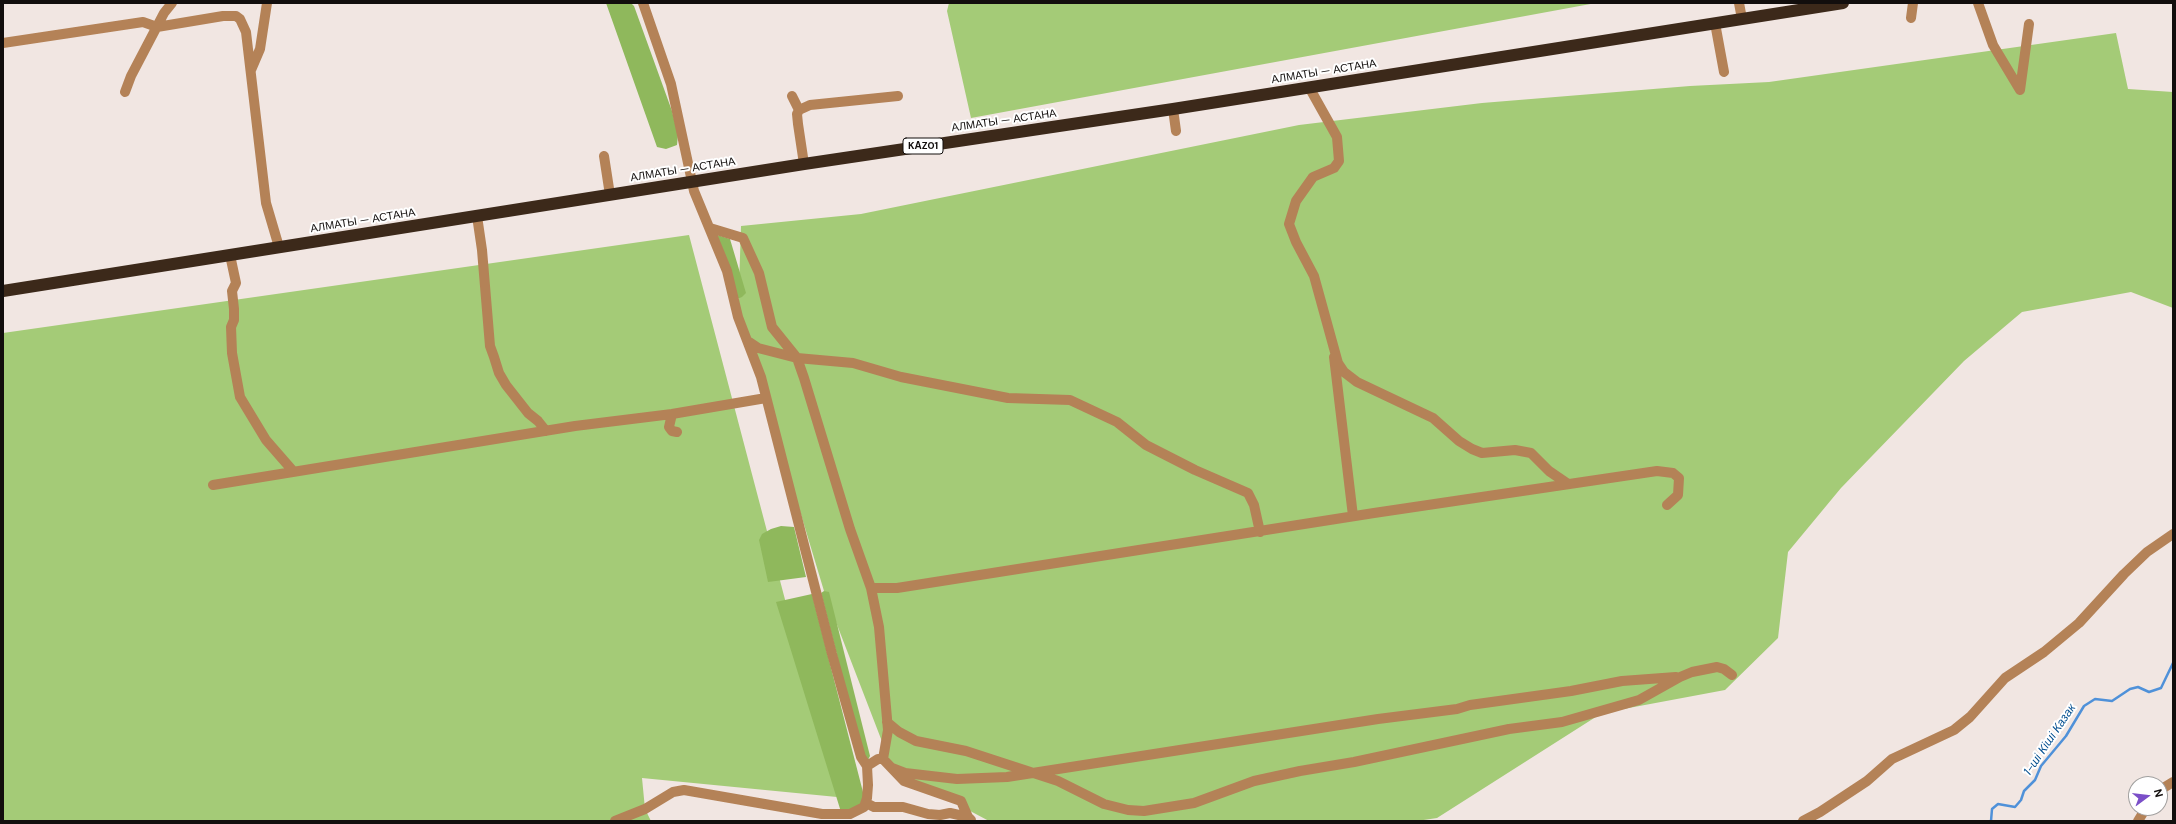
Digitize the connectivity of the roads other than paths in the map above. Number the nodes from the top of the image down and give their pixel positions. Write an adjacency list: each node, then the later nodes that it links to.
1 (172, 3): 12 (street)
2 (267, 3): 14 (street)
3 (643, 3): 25 (street)
4 (1739, 3): 9 (street)
5 (1843, 3): 9 (highway, АЛМАТЫ — АСТАНА / KАZ01)
6 (1913, 3): 8 (street)
7 (1978, 3): 11 (street)
8 (1912, 18)
9 (1742, 19): 10 (highway, АЛМАТЫ — АСТАНА / KАZ01)
10 (1715, 23): 15 (street); 16 (highway, АЛМАТЫ — АСТАНА / KАZ01)
11 (2029, 24)
12 (158, 27): 13 (street); 14 (street); 17 (street)
13 (3, 43)
14 (251, 70): 29 (street)
15 (1724, 72)
16 (1309, 87): 20 (highway, АЛМАТЫ — АСТАНА / KАZ01); 33 (street)
17 (125, 92)
18 (792, 96): 21 (street)
19 (898, 96): 21 (street)
20 (1173, 109): 22 (street); 24 (highway, АЛМАТЫ — АСТАНА / KАZ01)
21 (799, 110): 24 (street)
22 (1176, 131)
23 (604, 156): 26 (street)
24 (804, 164): 25 (highway, АЛМАТЫ — АСТАНА / KАZ01)
25 (691, 182): 26 (highway, АЛМАТЫ — АСТАНА / KАZ01); 28 (street)
26 (610, 195): 27 (highway, АЛМАТЫ — АСТАНА / KАZ01)
27 (477, 216): 29 (highway, АЛМАТЫ — АСТАНА / KАZ01); 37 (street)
28 (710, 228): 32 (street); 34 (street)
29 (279, 247): 30 (highway, АЛМАТЫ — АСТАНА / KАZ01)
30 (230, 255): 31 (highway, АЛМАТЫ — АСТАНА / KАZ01); 39 (street)
31 (3, 291)
32 (749, 342): 34 (street); 35 (street)
33 (1334, 351): 40 (street); 43 (street)
34 (797, 358): 44 (street); 46 (street)
35 (766, 398): 36 (street); 51 (street)
36 (672, 414): 37 (street); 38 (street)
37 (546, 431): 39 (street)
38 (677, 432)
39 (293, 471): 41 (street)
40 (1568, 484): 42 (street); 43 (street)
41 (213, 485)
42 (1667, 506)
43 (1353, 516): 44 (street)
44 (1260, 532): 46 (street)
45 (2173, 534): 57 (street)
46 (871, 588): 49 (street)
47 (1732, 675): 48 (street)
48 (1680, 677): 53 (street); 53 (street)
49 (887, 722): 50 (street); 53 (street)
50 (883, 759): 51 (street); 52 (street)
51 (867, 766): 54 (street)
52 (892, 768): 53 (street); 55 (street)
53 (1035, 773)
54 (866, 803): 55 (street); 56 (street)
55 (970, 819)
56 (616, 821)
57 (1803, 821)

